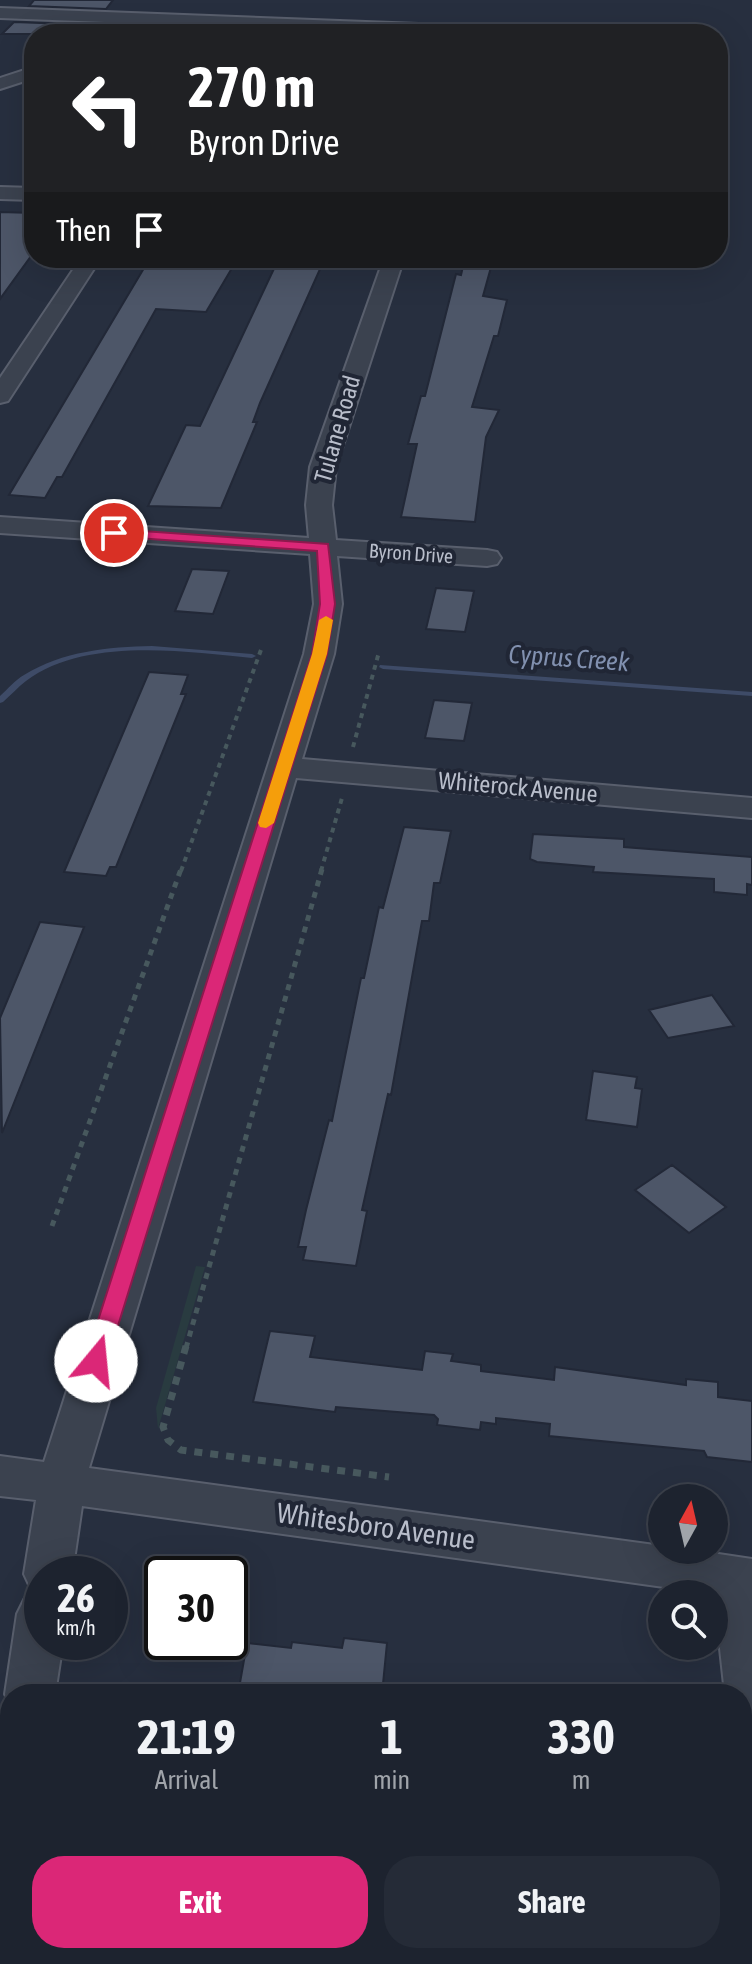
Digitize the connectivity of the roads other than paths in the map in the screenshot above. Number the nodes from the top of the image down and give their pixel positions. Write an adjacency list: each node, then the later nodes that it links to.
1 (159, 0): 3 (street)
2 (0, 13): 3 (street)
3 (146, 19): 4 (street); 5 (street)
4 (140, 24)
5 (282, 24)
6 (24, 76): 7 (street)
7 (0, 85): 8 (street)
8 (24, 86)
9 (0, 193): 10 (street)
10 (24, 194)
11 (84, 268): 13 (street)
12 (391, 268): 15 (street, Tulane Road)
13 (0, 396)
14 (0, 525): 15 (street, Byron Drive)
15 (324, 547): 16 (street, Byron Drive); 17 (street, Tulane Road)
16 (487, 558)
17 (284, 767): 18 (street, Whiterock Avenue); 20 (street, Tulane Road)
18 (752, 808)
19 (0, 1476): 20 (street, Whitesboro Avenue)
20 (62, 1483): 21 (street, Tulane Road); 22 (street, Whitesboro Avenue)
21 (51, 1556)
22 (743, 1579): 25 (street)
23 (35, 1660): 24 (street)
24 (32, 1684)
25 (750, 1684)

